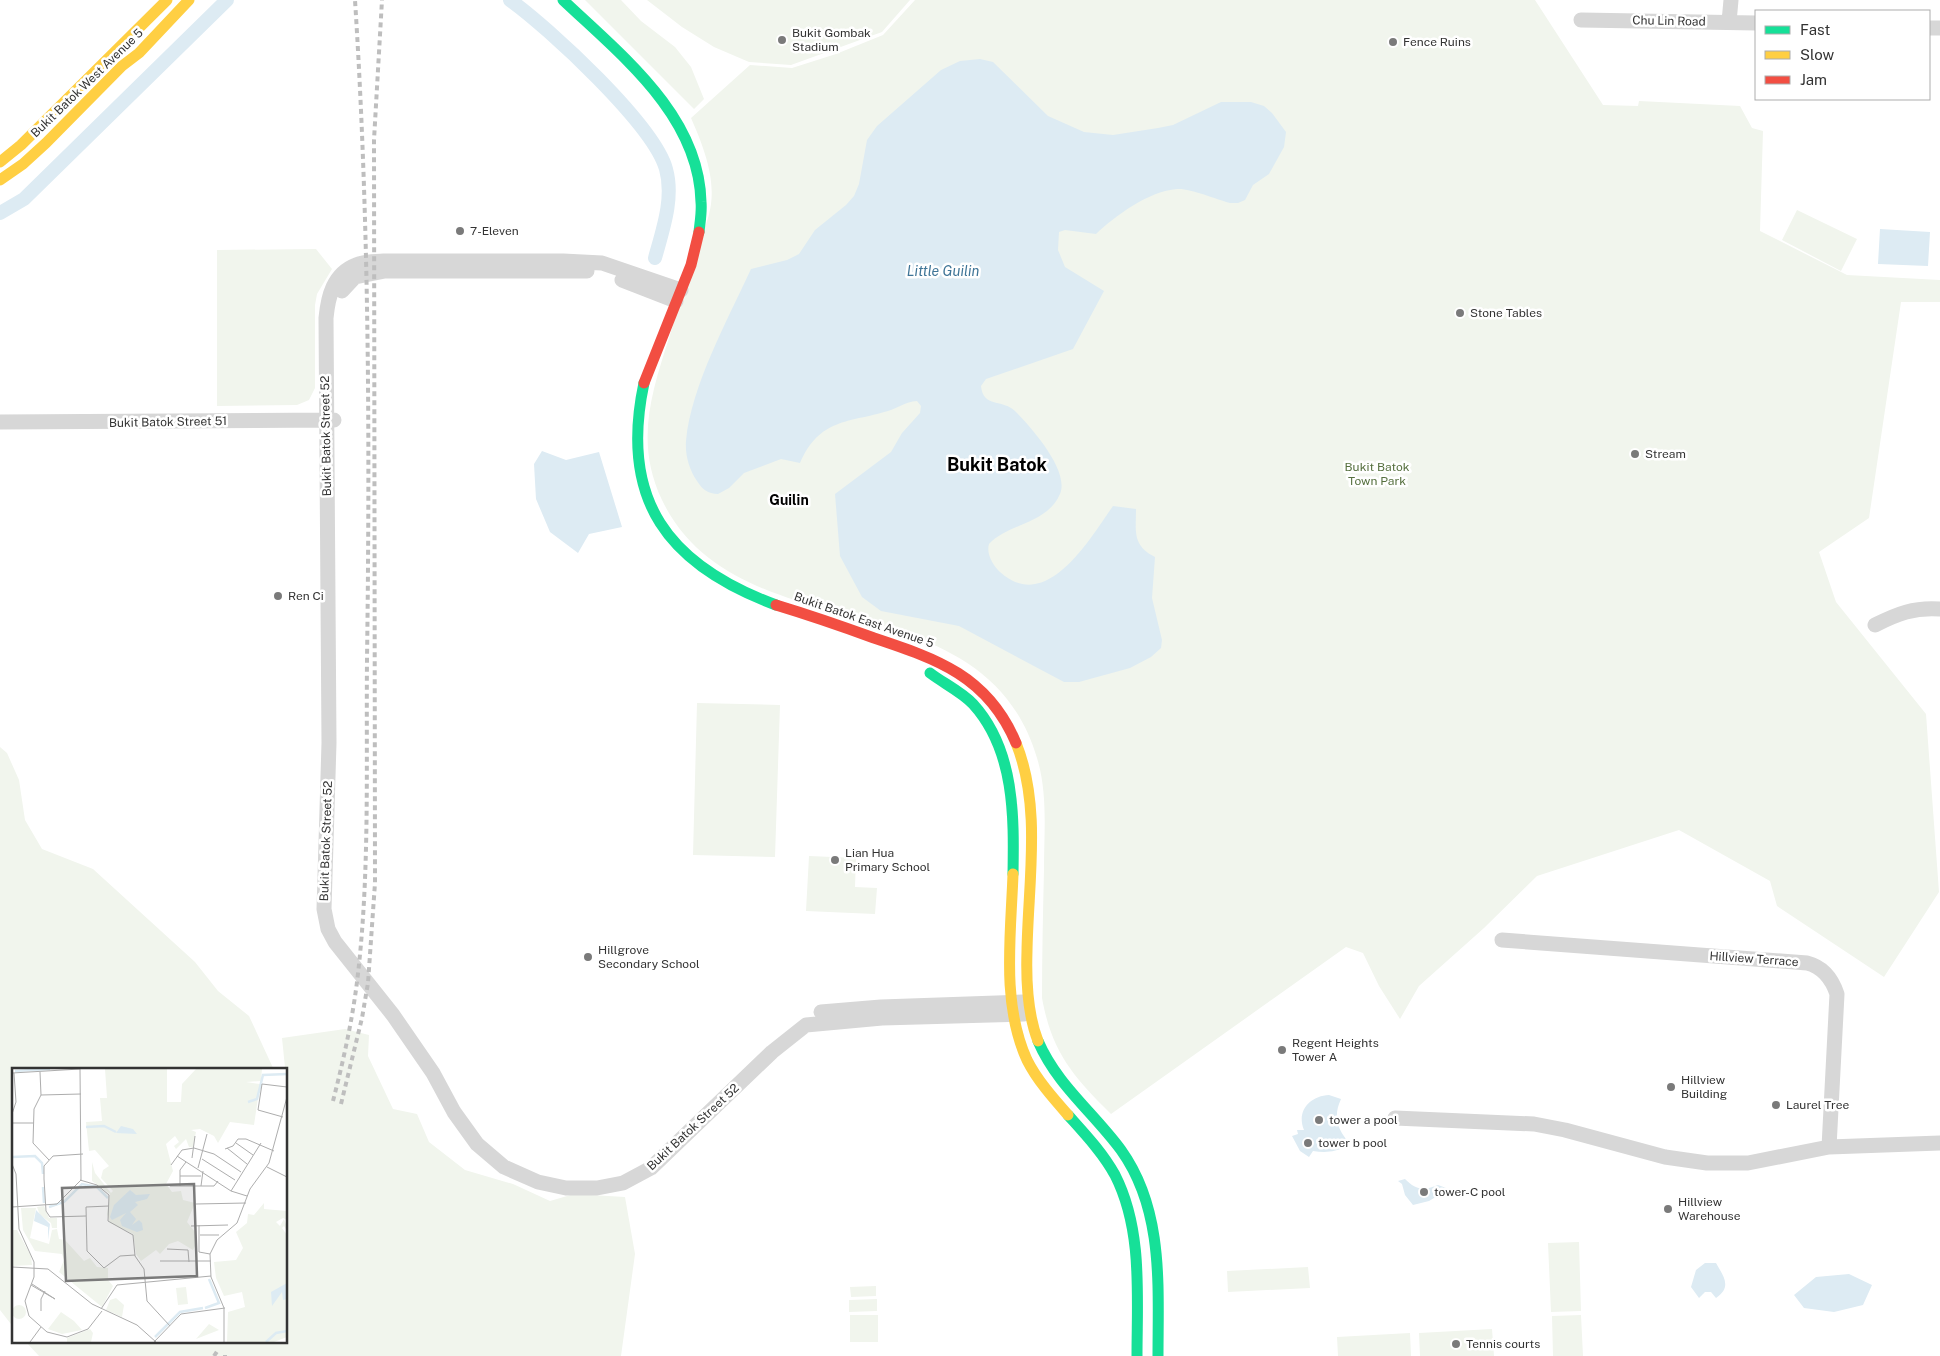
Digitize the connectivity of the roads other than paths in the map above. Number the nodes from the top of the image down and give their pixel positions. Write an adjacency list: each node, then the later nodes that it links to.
1 (167, 0): 11 (street, Bukit Batok West Avenue 5)
2 (189, 0): 12 (street, Bukit Batok West Avenue 5)
3 (563, 0): 13 (street, Bukit Batok East Avenue 5)
4 (1731, 0): 8 (street)
5 (550, 2): 6 (street)
6 (567, 20)
7 (1582, 20): 8 (street, Chu Lin Road)
8 (1730, 22): 9 (street, Chu Lin Road)
9 (1755, 23)
10 (646, 100): 13 (street, Bukit Batok East Avenue 5)
11 (0, 162)
12 (0, 180)
13 (673, 294): 14 (street, Bukit Batok East Avenue 5); 15 (street, Bukit Batok Street 52); 23 (street, Bukit Batok East Avenue 5)
14 (631, 386)
15 (331, 420): 16 (street, Bukit Batok Street 51); 24 (street, Bukit Batok Street 52)
16 (0, 422)
17 (626, 440): 18 (street)
18 (629, 474)
19 (1940, 609): 20 (street)
20 (1874, 625)
21 (921, 669): 24 (street)
22 (1502, 940): 27 (street, Hillview Terrace)
23 (1029, 1008): 24 (street, Bukit Batok Street 52); 29 (street, Bukit Batok East Avenue 5)
24 (1012, 1009): 28 (street)
25 (1395, 1118): 27 (street)
26 (1940, 1143): 27 (street)
27 (1829, 1147)
28 (1136, 1356)
29 (1158, 1356)

